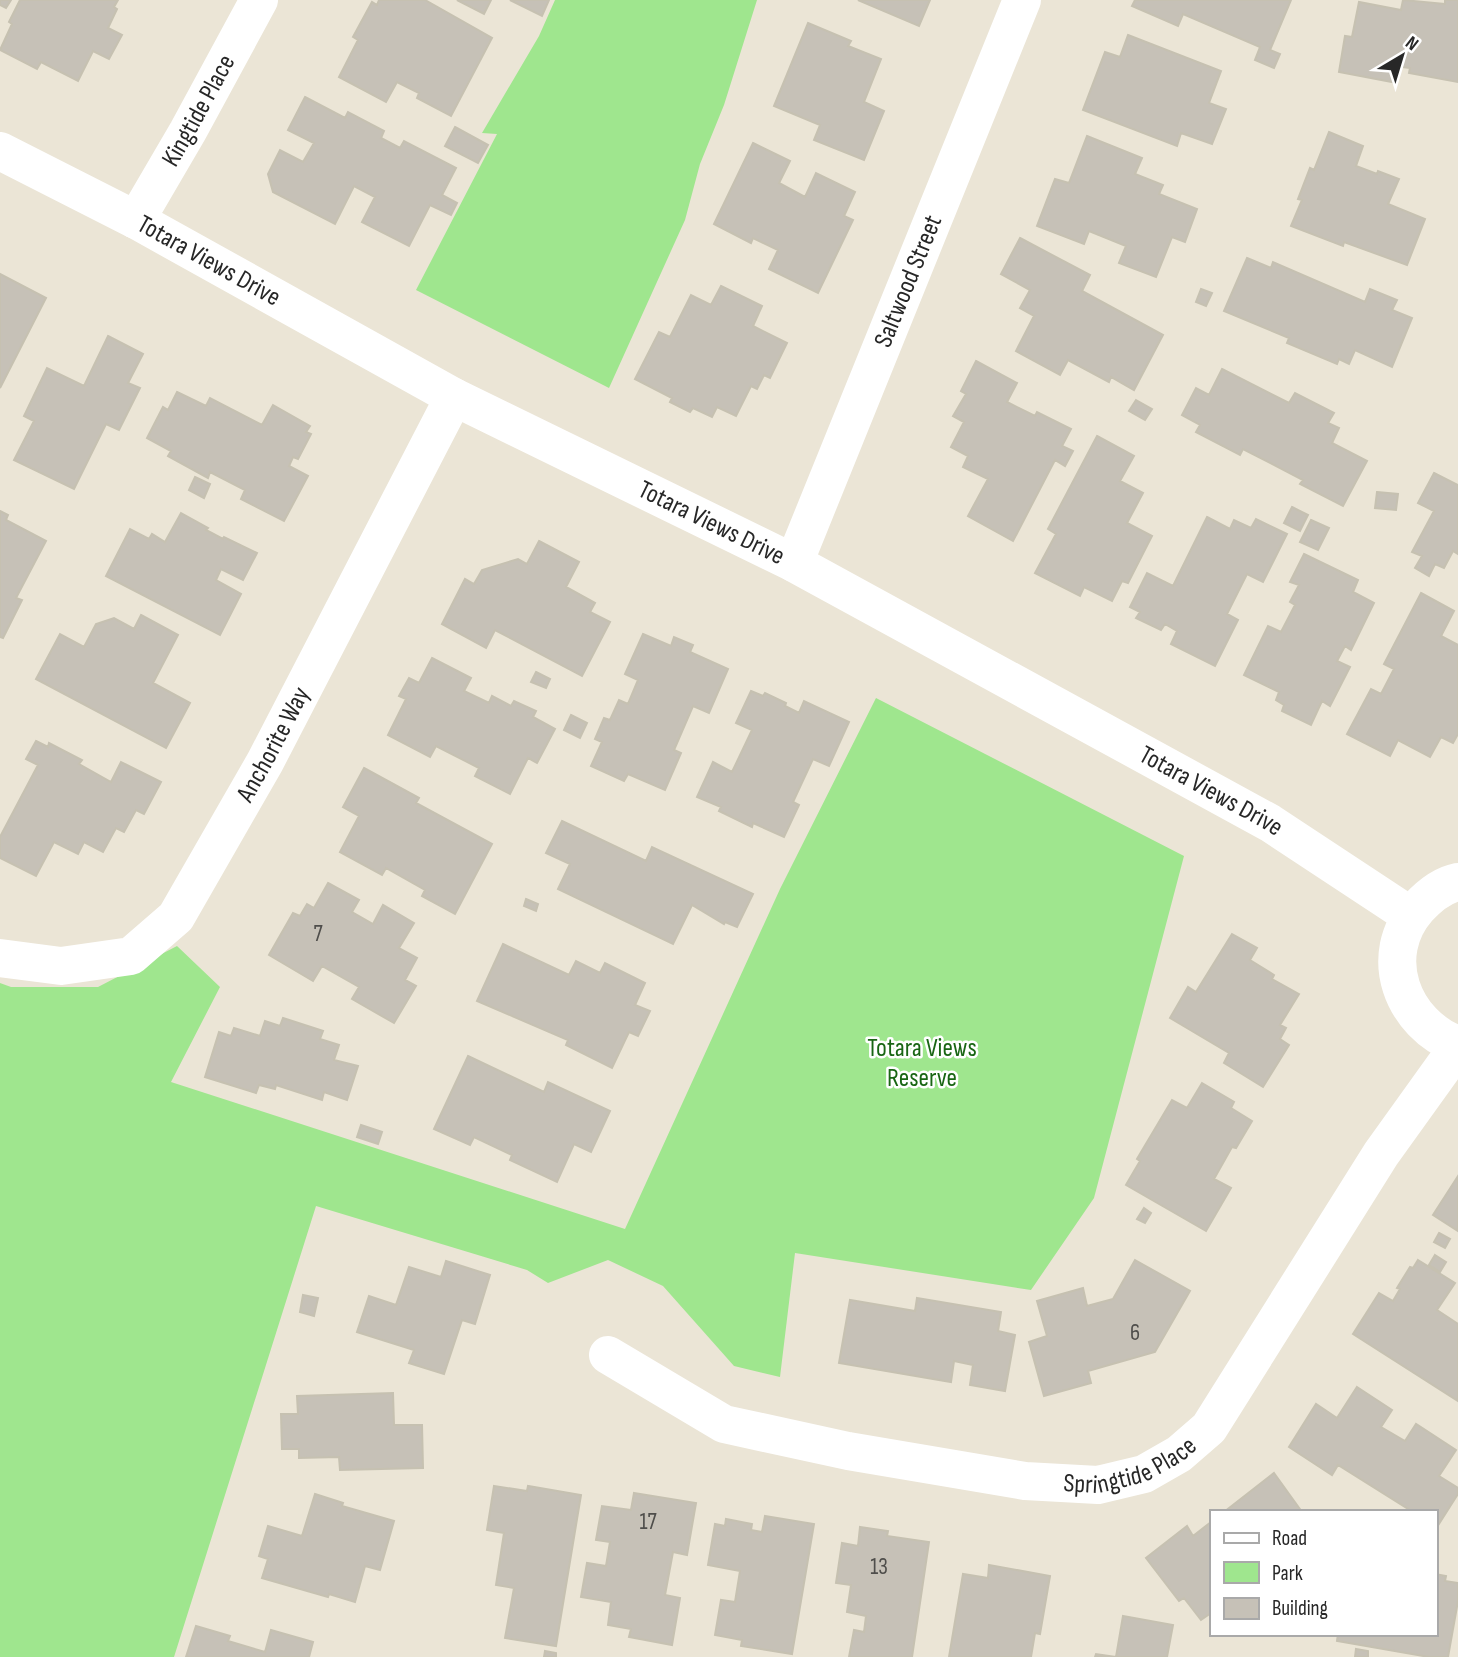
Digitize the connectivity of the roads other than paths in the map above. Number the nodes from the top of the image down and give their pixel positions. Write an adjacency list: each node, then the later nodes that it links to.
1 (259, 0): 4 (street, Kingtide Place)
2 (1022, 0): 6 (street, Saltwood Street)
3 (0, 151): 4 (street, Totara Views Drive)
4 (136, 220): 5 (street, Totara Views Drive)
5 (453, 397): 6 (street, Totara Views Drive); 9 (street, Anchorite Way)
6 (794, 563): 8 (street, Totara Views Drive)
7 (1458, 882): 8 (street)
8 (1411, 916): 10 (street)
9 (0, 958)
10 (1457, 1045): 11 (street, Springtide Place)
11 (608, 1356)

